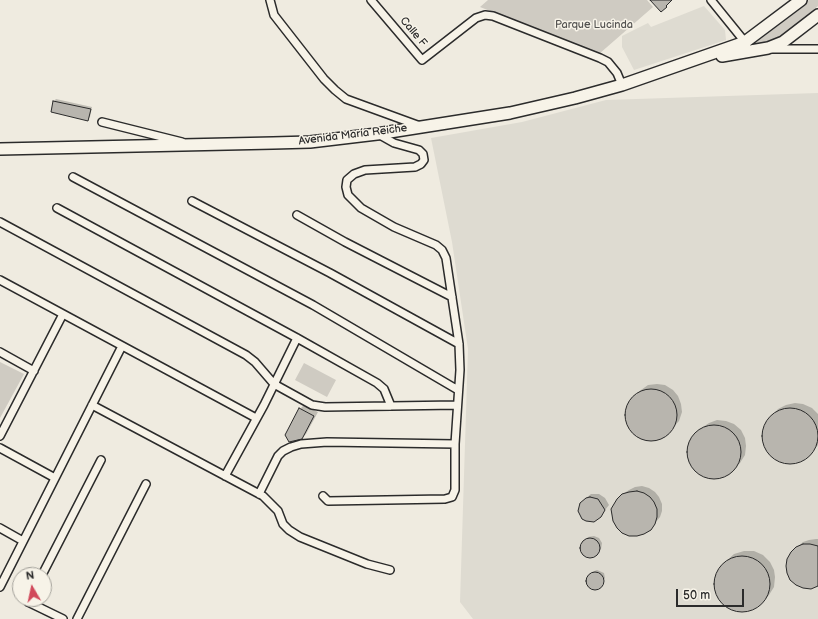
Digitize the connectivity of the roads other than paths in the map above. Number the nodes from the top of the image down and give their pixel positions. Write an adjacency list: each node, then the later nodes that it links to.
1 (270, 0): 12 (street)
2 (371, 0): 10 (street, Calle F)
3 (711, 0): 6 (street)
4 (801, 0): 6 (main road, Avenida María Reiche)
5 (818, 15): 7 (main road, Avenida María Reiche)
6 (745, 42): 9 (main road, Avenida María Reiche)
7 (768, 48): 8 (street); 9 (main road, Avenida María Reiche)
8 (818, 49)
9 (698, 59): 10 (main road, Avenida María Reiche)
10 (622, 85): 12 (main road, Avenida María Reiche)
11 (102, 122): 14 (street)
12 (421, 127): 13 (main road, Avenida María Reiche)
13 (377, 134): 14 (main road, Avenida María Reiche); 22 (street)
14 (192, 145): 15 (main road, Avenida María Reiche)
15 (0, 149)
16 (73, 177): 30 (street)
17 (192, 201): 25 (street)
18 (57, 208): 24 (street)
19 (297, 215): 22 (street)
20 (0, 222): 29 (street)
21 (0, 280): 23 (street)
22 (452, 297): 25 (street)
23 (63, 314): 26 (street); 28 (street)
24 (297, 338): 29 (street); 33 (street)
25 (459, 344): 30 (street)
26 (122, 346): 31 (street); 34 (street)
27 (0, 352): 28 (street)
28 (34, 371): 35 (street)
29 (274, 384): 33 (street); 34 (street)
30 (458, 390): 32 (street)
31 (92, 405): 39 (street); 40 (street)
32 (457, 405): 33 (street); 36 (street)
33 (391, 406)
34 (256, 418): 39 (street)
35 (0, 436)
36 (455, 444): 42 (street); 43 (street)
37 (0, 448): 40 (street)
38 (101, 460): 46 (street)
39 (225, 476): 42 (street)
40 (55, 478): 45 (street)
41 (146, 484): 52 (street)
42 (259, 494): 47 (street)
43 (323, 496)
44 (0, 528): 45 (street)
45 (23, 541): 48 (street)
46 (46, 567)
47 (390, 570)
48 (0, 587)
49 (36, 607): 50 (street)
50 (49, 616): 51 (street)
51 (63, 619)
52 (77, 619)

